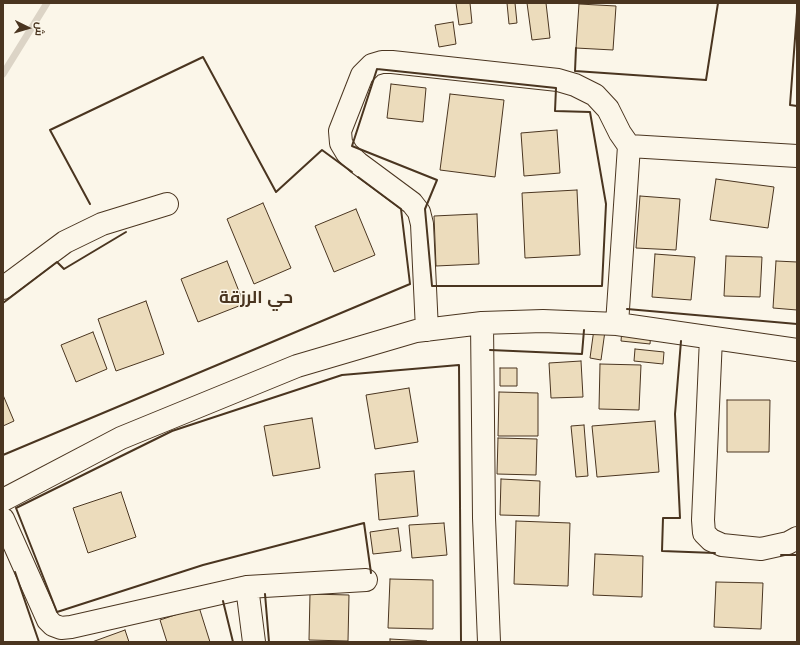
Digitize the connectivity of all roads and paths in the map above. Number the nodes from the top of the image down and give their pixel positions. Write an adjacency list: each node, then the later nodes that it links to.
1 (629, 146): 2 (street); 6 (street); 7 (street)
2 (797, 156)
3 (167, 204): 4 (street)
4 (3, 288)
5 (482, 323): 6 (street); 7 (street); 16 (street)
6 (617, 324): 8 (street)
7 (427, 330): 10 (street)
8 (711, 338): 9 (street); 12 (street)
9 (797, 350)
10 (3, 500)
11 (3, 519): 14 (street)
12 (797, 538)
13 (366, 580): 14 (street)
14 (247, 587): 15 (street)
15 (254, 642)
16 (488, 642)

